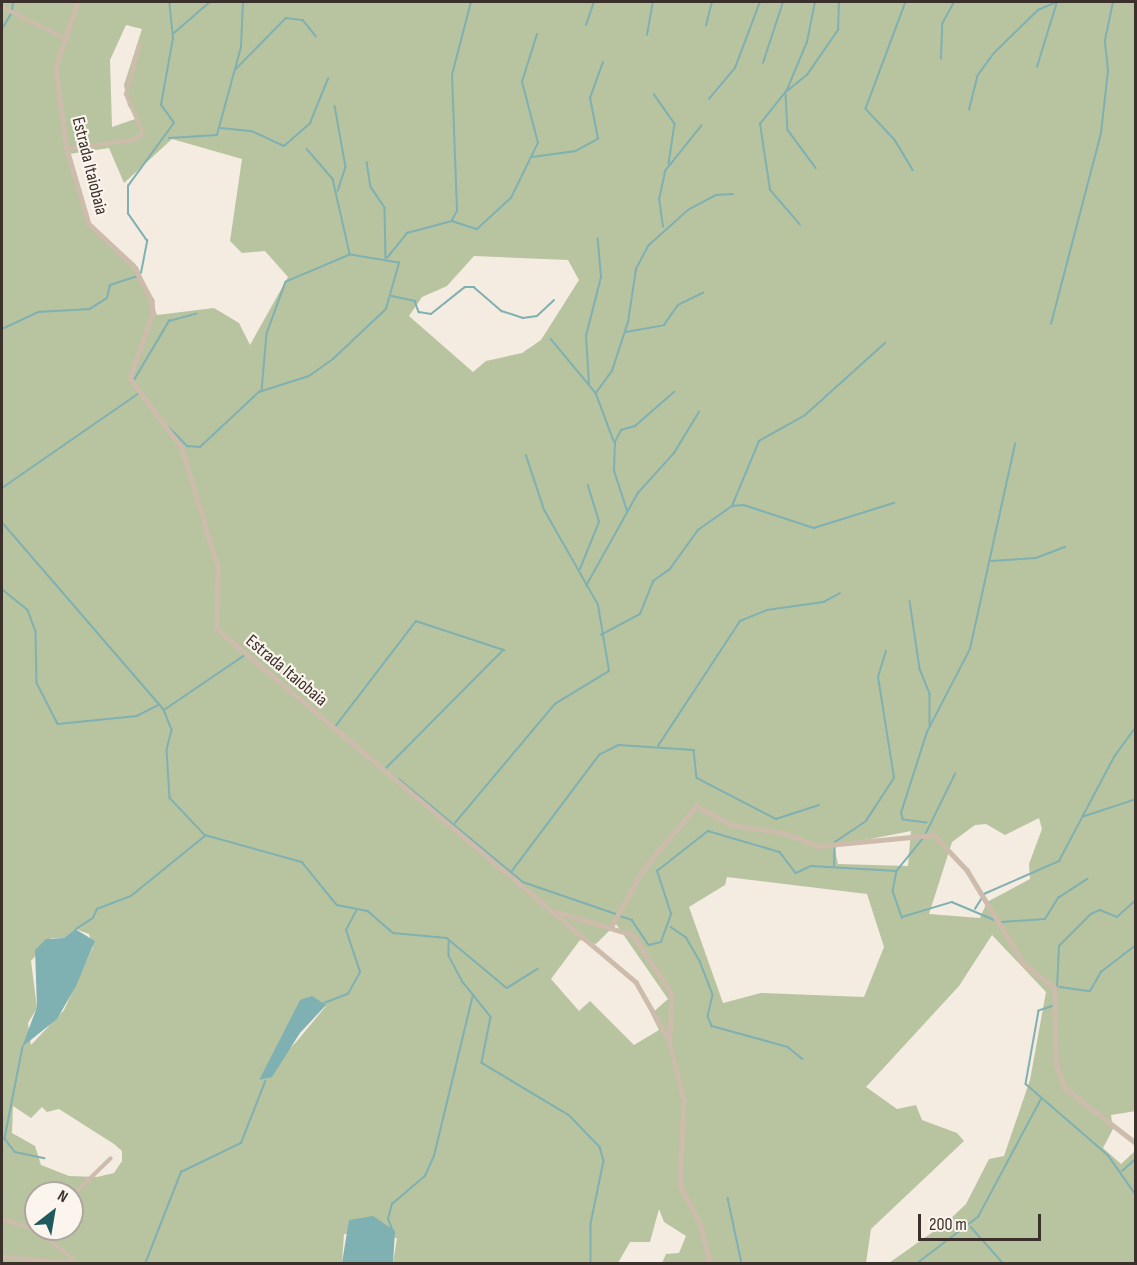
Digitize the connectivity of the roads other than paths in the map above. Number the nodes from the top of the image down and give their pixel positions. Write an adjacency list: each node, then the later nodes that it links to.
1 (78, 2): 3 (street, Estrada Itaiobaia)
2 (2, 7): 3 (street)
3 (64, 38): 5 (street, Estrada Itaiobaia)
4 (139, 45): 5 (street)
5 (67, 149): 6 (street, Estrada Itaiobaia)
6 (554, 912): 7 (street); 8 (street, Estrada Itaiobaia)
7 (612, 925): 8 (street); 9 (street)
8 (669, 1040): 18 (street, Estrada Itaiobaia)
9 (1136, 1143)
10 (111, 1158): 11 (street)
11 (84, 1184)
12 (2, 1219): 13 (street)
13 (24, 1225)
14 (50, 1241): 16 (street)
15 (2, 1257): 16 (street)
16 (73, 1259): 17 (street)
17 (90, 1263)
18 (710, 1263)

